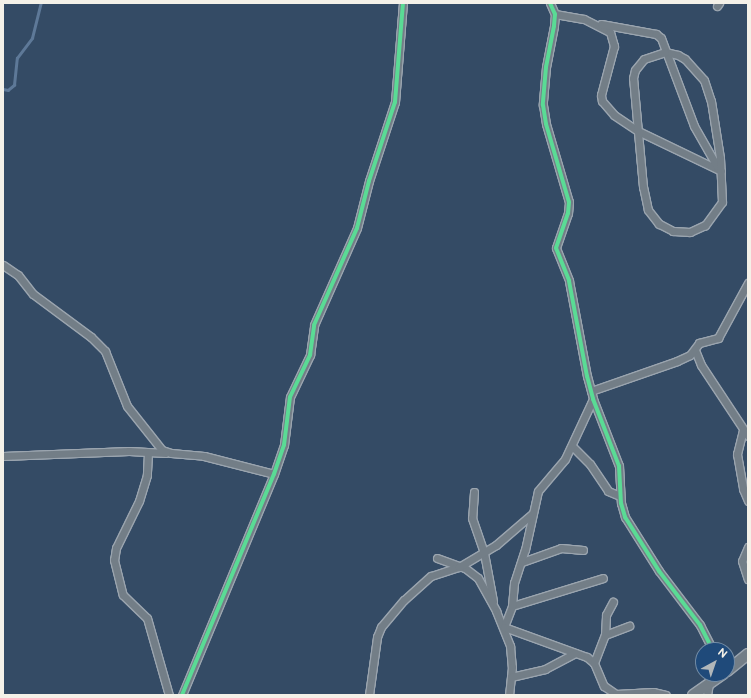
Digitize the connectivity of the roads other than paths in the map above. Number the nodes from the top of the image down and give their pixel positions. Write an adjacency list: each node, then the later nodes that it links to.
1 (402, 3): 18 (street)
2 (550, 3): 3 (street)
3 (555, 14): 4 (street); 11 (street)
4 (595, 23): 5 (street); 6 (street)
5 (665, 52): 6 (street); 7 (street); 7 (street)
6 (638, 131): 7 (street); 7 (street)
7 (721, 171)
8 (3, 265): 16 (street)
9 (748, 283): 10 (street)
10 (695, 350): 11 (street); 13 (street)
11 (591, 391): 12 (street)
12 (593, 399): 14 (street); 20 (street)
13 (745, 433): 21 (street)
14 (572, 446): 20 (street); 22 (street)
15 (148, 453): 16 (street); 17 (street); 45 (street)
16 (166, 453): 18 (street)
17 (3, 456)
18 (274, 474): 46 (street)
19 (474, 492): 25 (street)
20 (620, 496): 37 (street)
21 (748, 501)
22 (532, 514): 25 (street); 27 (street)
23 (748, 547): 30 (street)
24 (583, 550): 27 (street)
25 (484, 553): 28 (street); 33 (street)
26 (437, 558): 28 (street)
27 (522, 562): 32 (street)
28 (459, 567): 33 (street); 47 (street)
29 (603, 578): 32 (street)
30 (748, 579)
31 (613, 602): 36 (street)
32 (512, 606): 35 (street)
33 (496, 611): 35 (street)
34 (628, 626): 36 (street)
35 (504, 627): 38 (street); 42 (street)
36 (605, 635): 40 (street)
37 (709, 642)
38 (575, 653): 40 (street); 42 (street)
39 (748, 654): 41 (street)
40 (594, 663): 49 (street)
41 (735, 663)
42 (511, 677): 48 (street)
43 (712, 682): 44 (street)
44 (709, 684): 50 (street); 51 (street)
45 (169, 695)
46 (182, 695)
47 (370, 695)
48 (509, 695)
49 (666, 695)
50 (693, 695)
51 (707, 695)

